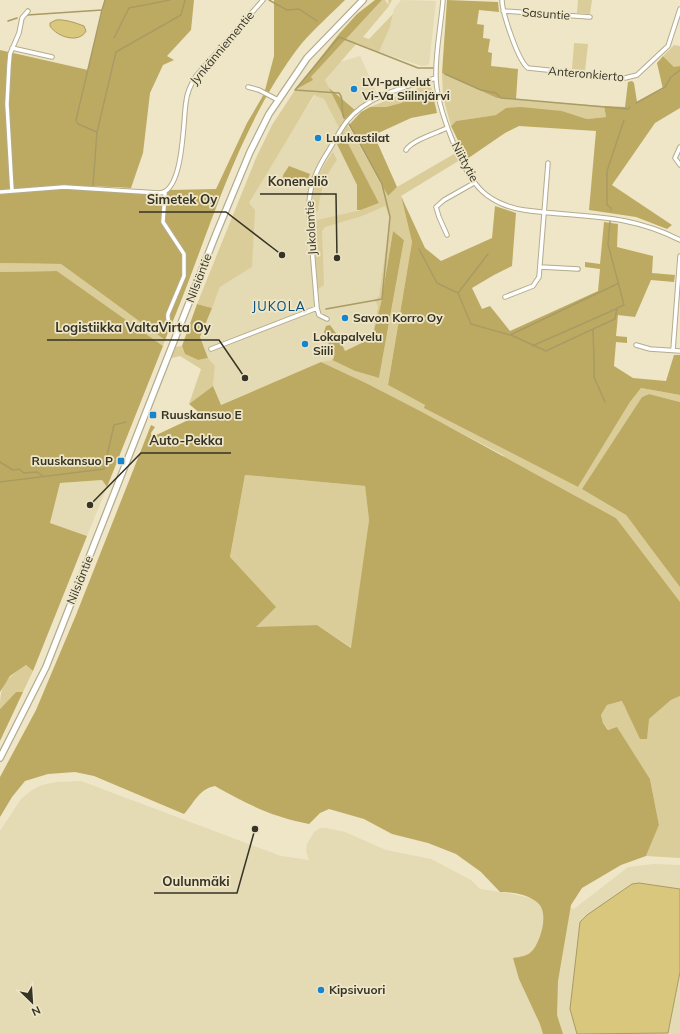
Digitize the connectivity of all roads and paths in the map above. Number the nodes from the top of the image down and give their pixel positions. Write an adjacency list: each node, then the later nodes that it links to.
1 (263, 0): 22 (street, Jynkänniementie)
2 (363, 0): 13 (main road, Nilsiäntie)
3 (443, 0): 11 (street, Niittytie)
4 (502, 0): 6 (street, Anteronkierto)
5 (680, 9): 6 (street, Anteronkierto)
6 (503, 11): 8 (street, Sasuntie)
7 (28, 12): 9 (street)
8 (590, 17)
9 (12, 48): 10 (street); 20 (street)
10 (52, 57)
11 (436, 78): 14 (street, Niittytie); 30 (street, Jukolantie)
12 (248, 87): 13 (street)
13 (278, 100): 32 (main road, Nilsiäntie)
14 (447, 128): 16 (street); 19 (street, Niittytie)
15 (680, 147): 18 (street)
16 (406, 150)
17 (548, 163): 23 (street)
18 (680, 165)
19 (474, 182): 23 (street, Niittytie); 24 (street)
20 (12, 191): 21 (street); 22 (street)
21 (0, 192)
22 (164, 193): 32 (street)
23 (544, 212): 25 (street, Niittytie); 27 (street)
24 (448, 235)
25 (680, 240)
26 (680, 256): 35 (street)
27 (541, 267): 28 (street); 29 (street)
28 (578, 269)
29 (505, 297)
30 (317, 308): 31 (street); 34 (street)
31 (327, 319)
32 (179, 330): 37 (main road, Nilsiäntie)
33 (636, 345): 35 (street)
34 (211, 349)
35 (673, 350): 36 (street)
36 (680, 351)
37 (0, 758)

